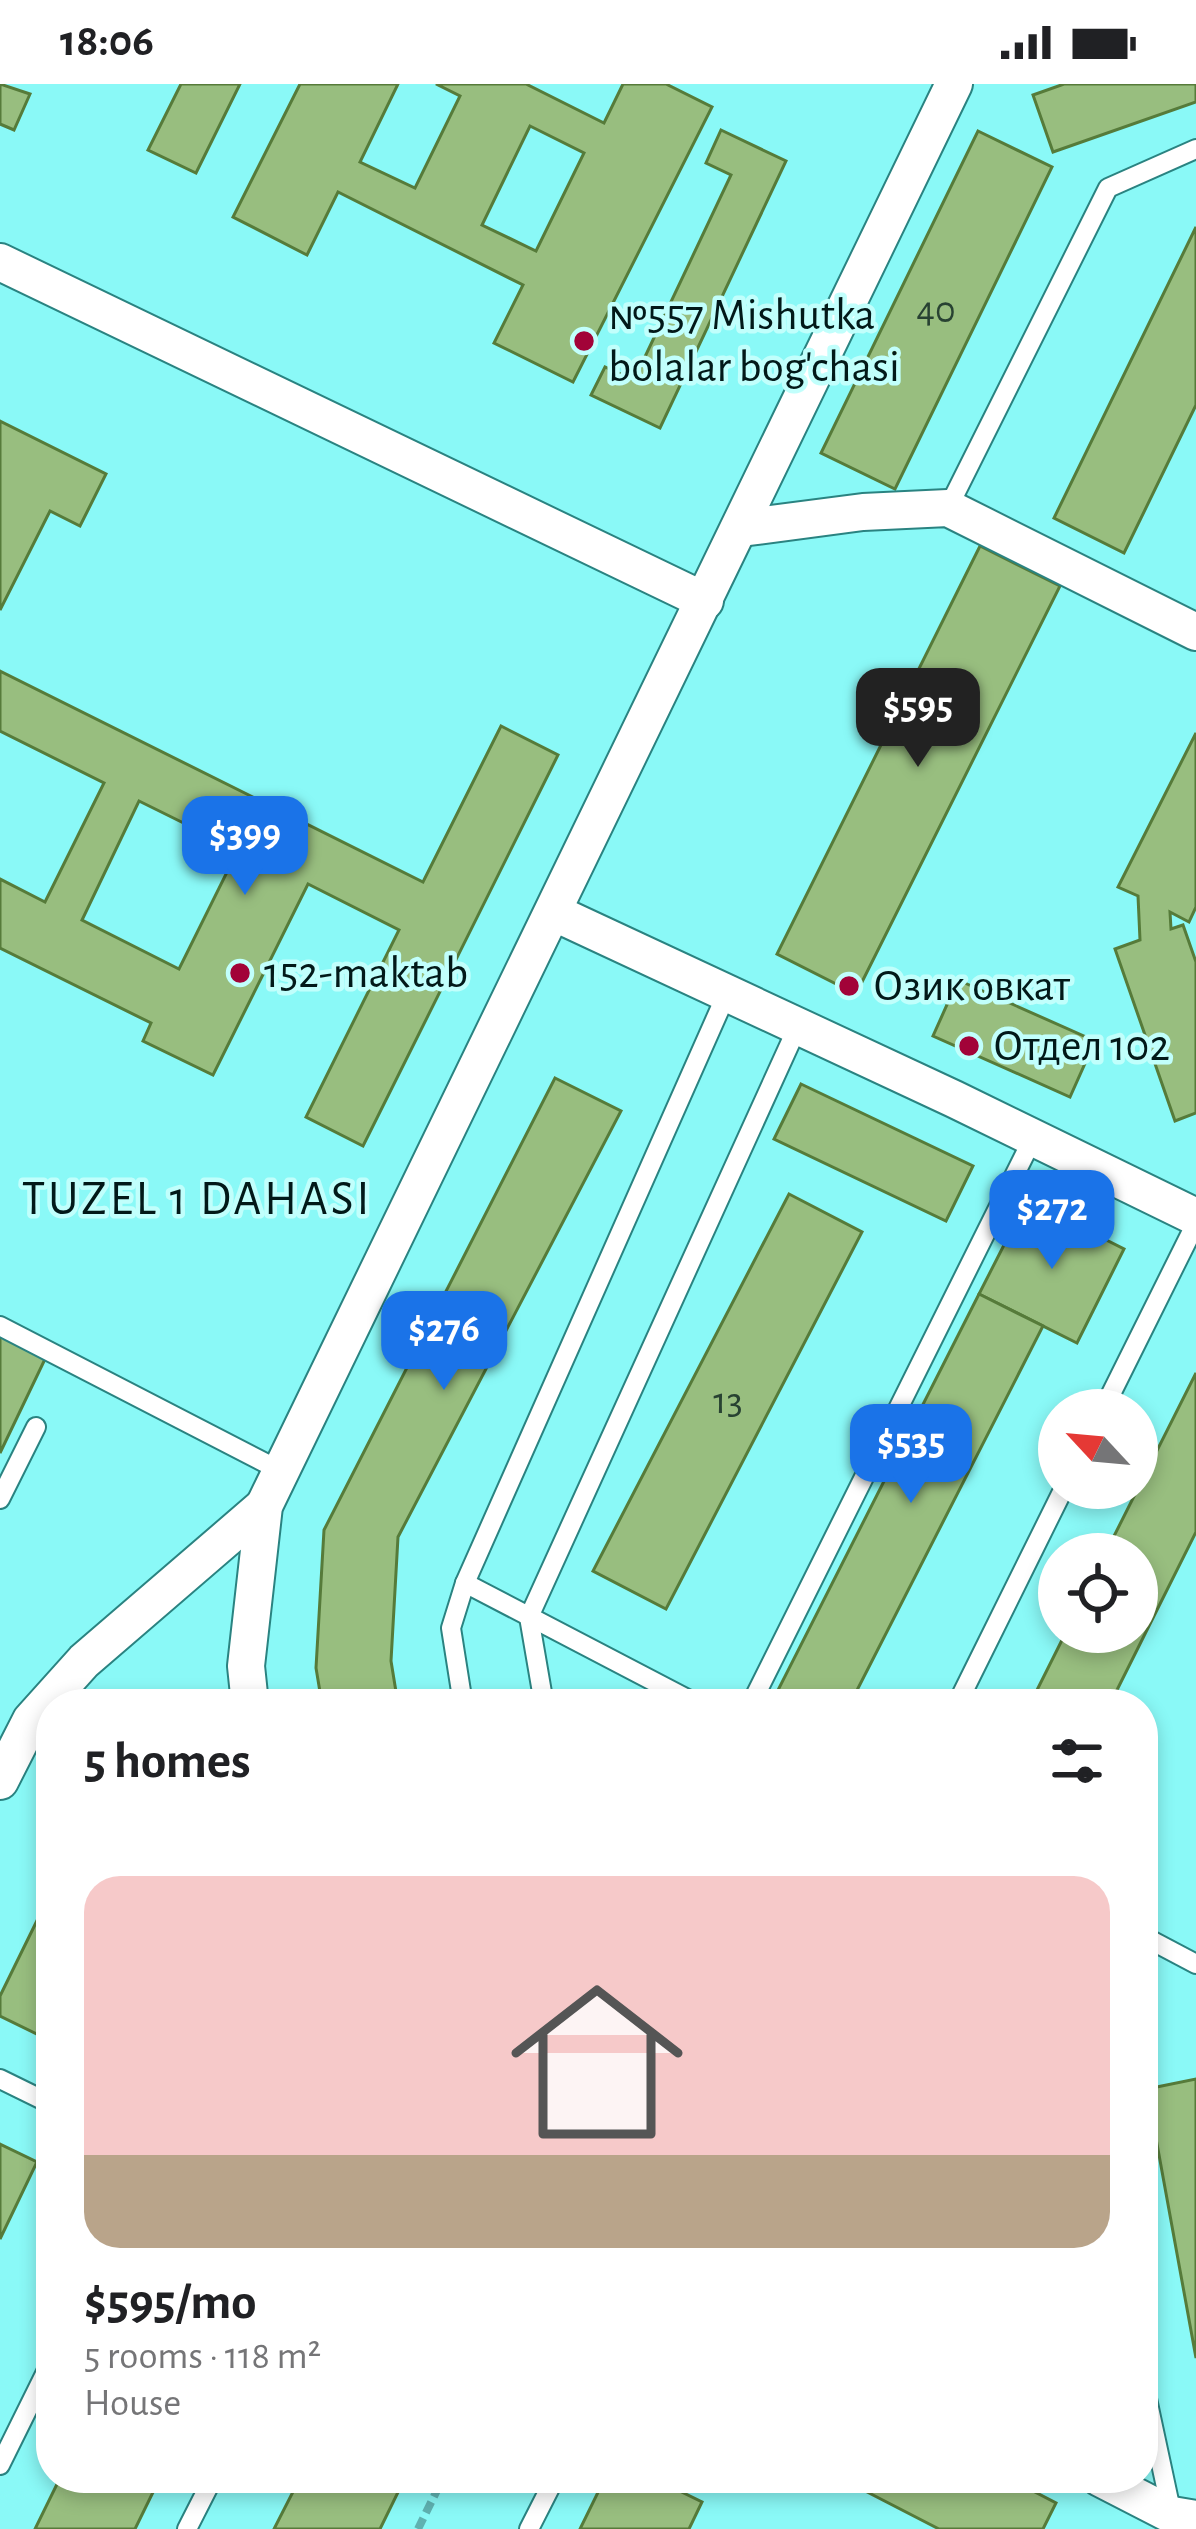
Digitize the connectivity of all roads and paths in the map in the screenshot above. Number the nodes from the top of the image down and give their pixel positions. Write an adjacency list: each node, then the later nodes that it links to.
1 (954, 84): 5 (street)
2 (1196, 148): 4 (lane)
3 (0, 262): 6 (street)
4 (949, 508): 5 (street); 7 (street)
5 (741, 528): 6 (street)
6 (705, 601): 8 (street)
7 (1196, 632)
8 (555, 913): 9 (street); 16 (street)
9 (727, 993): 10 (street); 20 (lane)
10 (798, 1026): 11 (street); 21 (lane)
11 (1033, 1138): 12 (street); 27 (lane)
12 (1196, 1220): 14 (lane)
13 (0, 1326): 16 (lane)
14 (1113, 1389)
15 (36, 1427): 17 (lane)
16 (281, 1471): 18 (street)
17 (0, 1499)
18 (264, 1506): 22 (street); 23 (street)
19 (1054, 1509): 28 (lane)
20 (465, 1583): 21 (lane); 24 (lane)
21 (529, 1617): 25 (lane); 26 (lane)
22 (59, 1689)
23 (248, 1689)
24 (461, 1689)
25 (541, 1689)
26 (668, 1689)
27 (758, 1689)
28 (964, 1689)
29 (36, 1715): 30 (street)
30 (0, 1781)
31 (1158, 1944): 32 (lane)
32 (1196, 1964)
33 (0, 2079): 34 (lane)
34 (36, 2097)
35 (36, 2392): 37 (lane)
36 (1158, 2430): 42 (lane)
37 (0, 2465)
38 (205, 2493): 43 (lane)
39 (436, 2493): 44 (path)
40 (547, 2493): 45 (lane)
41 (1132, 2493): 42 (street)
42 (1184, 2517)
43 (187, 2529)
44 (418, 2529)
45 (529, 2529)

